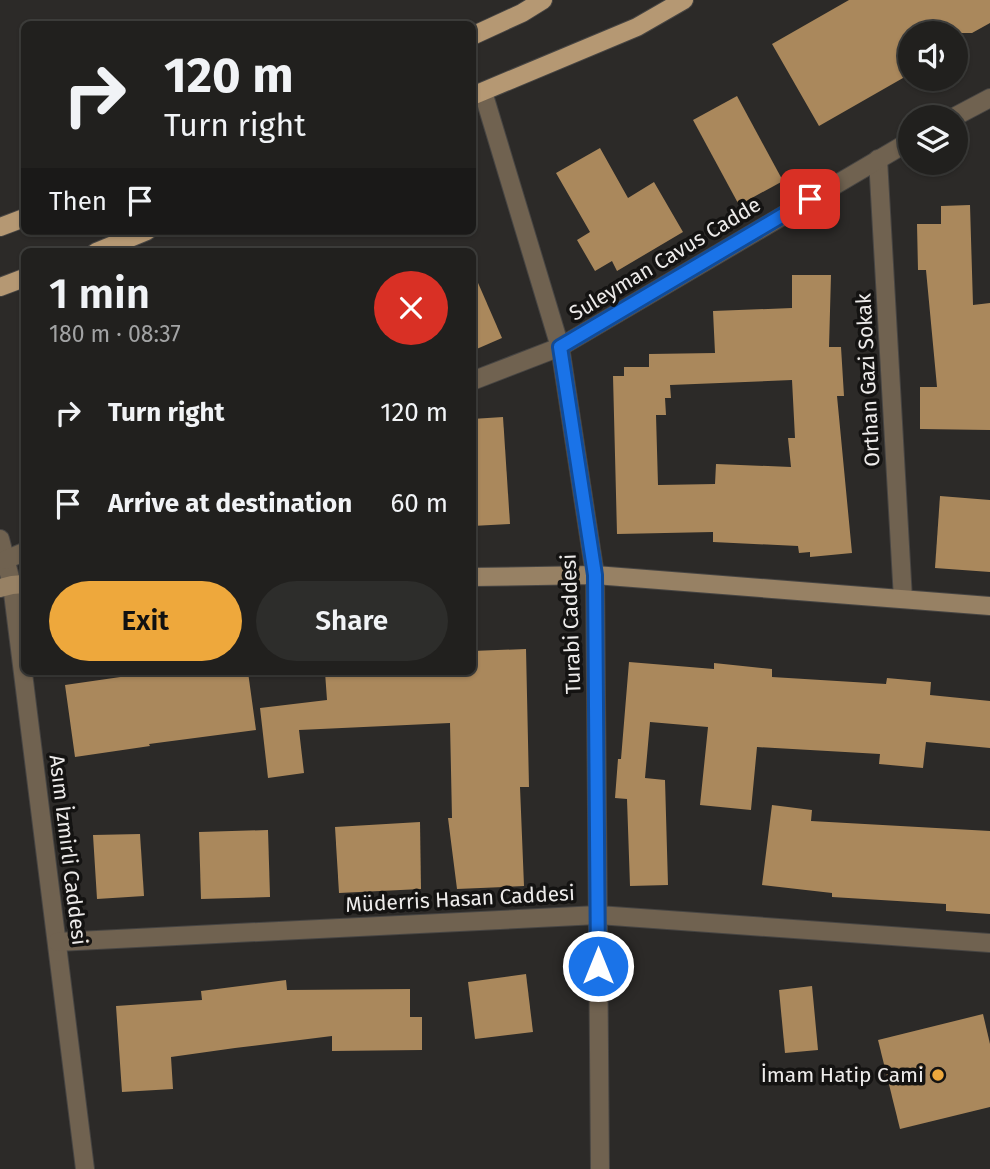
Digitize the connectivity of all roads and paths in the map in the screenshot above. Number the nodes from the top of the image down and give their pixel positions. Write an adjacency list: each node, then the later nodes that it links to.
1 (543, 0): 3 (main road)
2 (684, 0): 4 (main road)
3 (476, 34)
4 (478, 94): 15 (street, Turabi Caddesi)
5 (990, 97): 6 (street)
6 (968, 109)
7 (898, 148): 8 (street, Suleyman Cavus Cadde)
8 (878, 159): 15 (street, Suleyman Cavus Cadde); 23 (street, Orthan Gazi Sokak)
9 (21, 219): 10 (main road)
10 (0, 227)
11 (137, 235): 12 (main road)
12 (106, 248)
13 (21, 279): 14 (main road)
14 (0, 287)
15 (560, 347): 16 (street, Suleyman Cavus Cadde); 20 (street, Turabi Caddesi)
16 (476, 379)
17 (0, 539): 19 (street, Asım İzmirli Caddesi)
18 (21, 553): 19 (street)
19 (5, 560): 22 (street, Asım İzmirli Caddesi)
20 (595, 575): 21 (street); 23 (street); 27 (street, Turabi Caddesi)
21 (476, 577)
22 (12, 586): 25 (street, Asım İzmirli Caddesi)
23 (903, 599): 24 (street)
24 (990, 606)
25 (21, 657)
26 (23, 675): 28 (street, Asım İzmirli Caddesi)
27 (598, 915): 28 (street, Müderris Hasan Caddesi); 29 (street, Müderris Hasan Caddesi); 31 (street, Turabi Caddesi)
28 (57, 942): 30 (street, Asım İzmirli Caddesi)
29 (990, 943)
30 (85, 1169)
31 (600, 1169)

